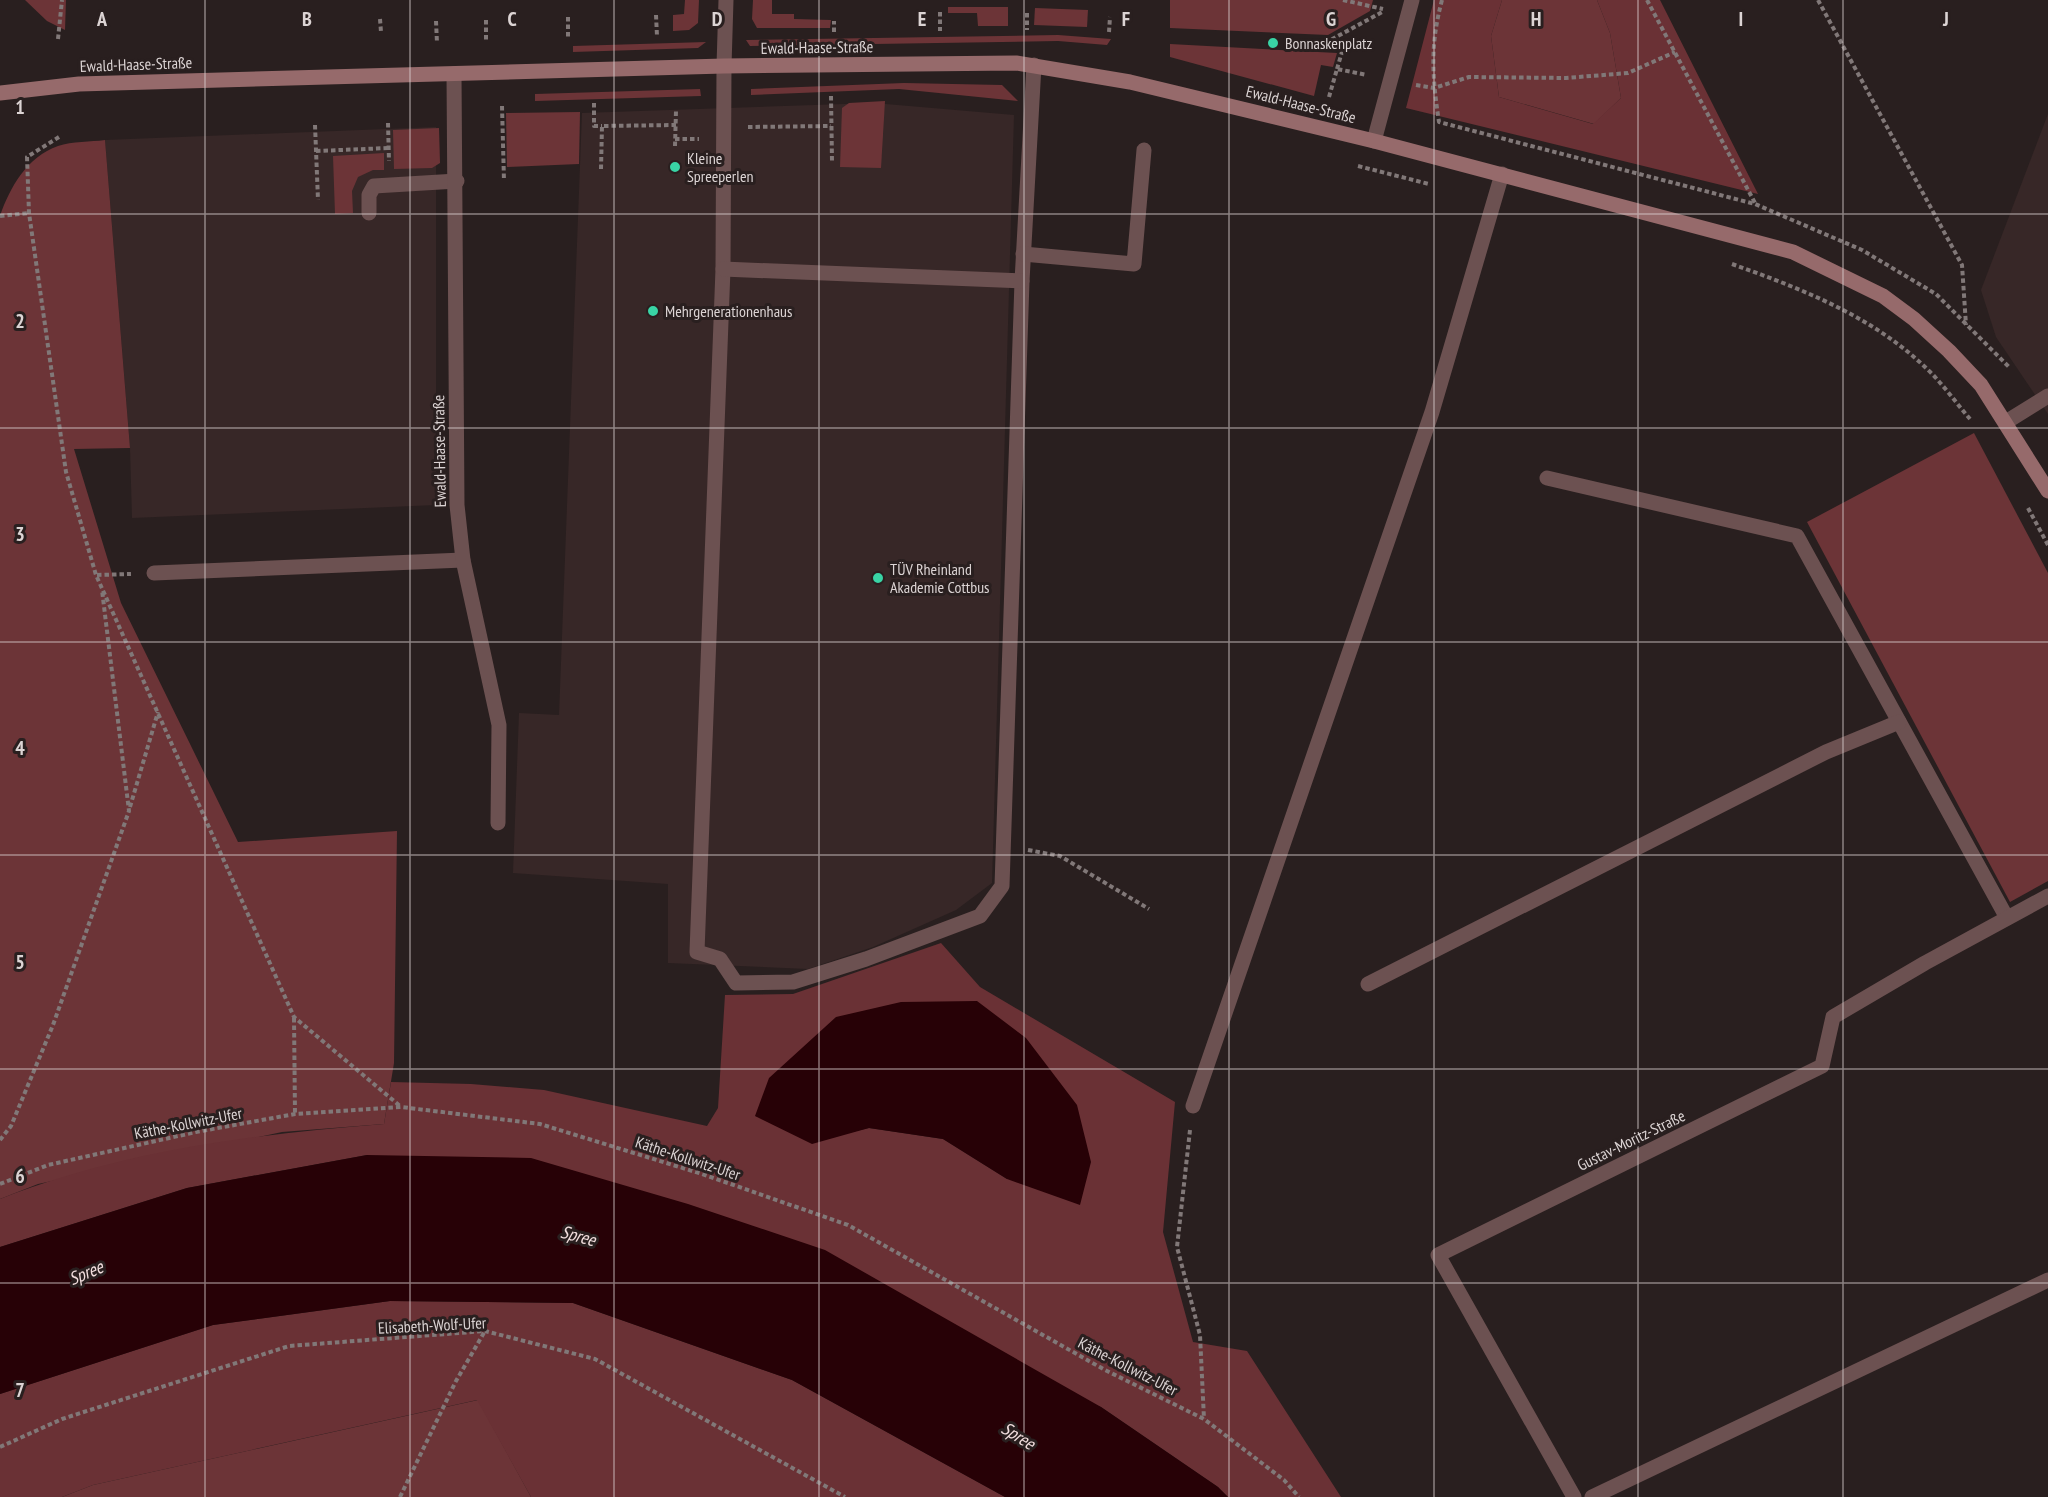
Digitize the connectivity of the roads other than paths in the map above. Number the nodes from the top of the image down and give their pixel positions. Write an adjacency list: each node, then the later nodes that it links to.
1 (726, 0): 4 (street)
2 (1412, 0): 7 (street)
3 (1034, 64): 4 (street, Ewald-Haase-Straße); 7 (street, Ewald-Haase-Straße); 12 (street)
4 (724, 66): 5 (street, Ewald-Haase-Straße); 13 (street)
5 (454, 74): 6 (street, Ewald-Haase-Straße); 10 (street, Ewald-Haase-Straße)
6 (0, 93)
7 (1374, 141): 9 (street, Ewald-Haase-Straße)
8 (1144, 150): 12 (street)
9 (1502, 174): 16 (street, Ewald-Haase-Straße); 26 (street)
10 (457, 181): 11 (street); 19 (street, Ewald-Haase-Straße)
11 (369, 213)
12 (1023, 254): 14 (street)
13 (723, 269): 14 (street); 14 (street)
14 (1022, 281)
15 (2048, 396): 16 (street)
16 (2006, 422): 18 (street, Ewald-Haase-Straße)
17 (1547, 478): 21 (street)
18 (2048, 491)
19 (463, 560): 20 (street); 22 (street, Ewald-Haase-Straße)
20 (154, 573)
21 (1899, 722): 24 (street); 25 (street)
22 (498, 823)
23 (2048, 896): 24 (street, Gustav-Moritz-Straße)
24 (2007, 918): 28 (street, Gustav-Moritz-Straße)
25 (1368, 984)
26 (1193, 1106)
27 (2048, 1280): 29 (street)
28 (1574, 1497)
29 (1592, 1497)

